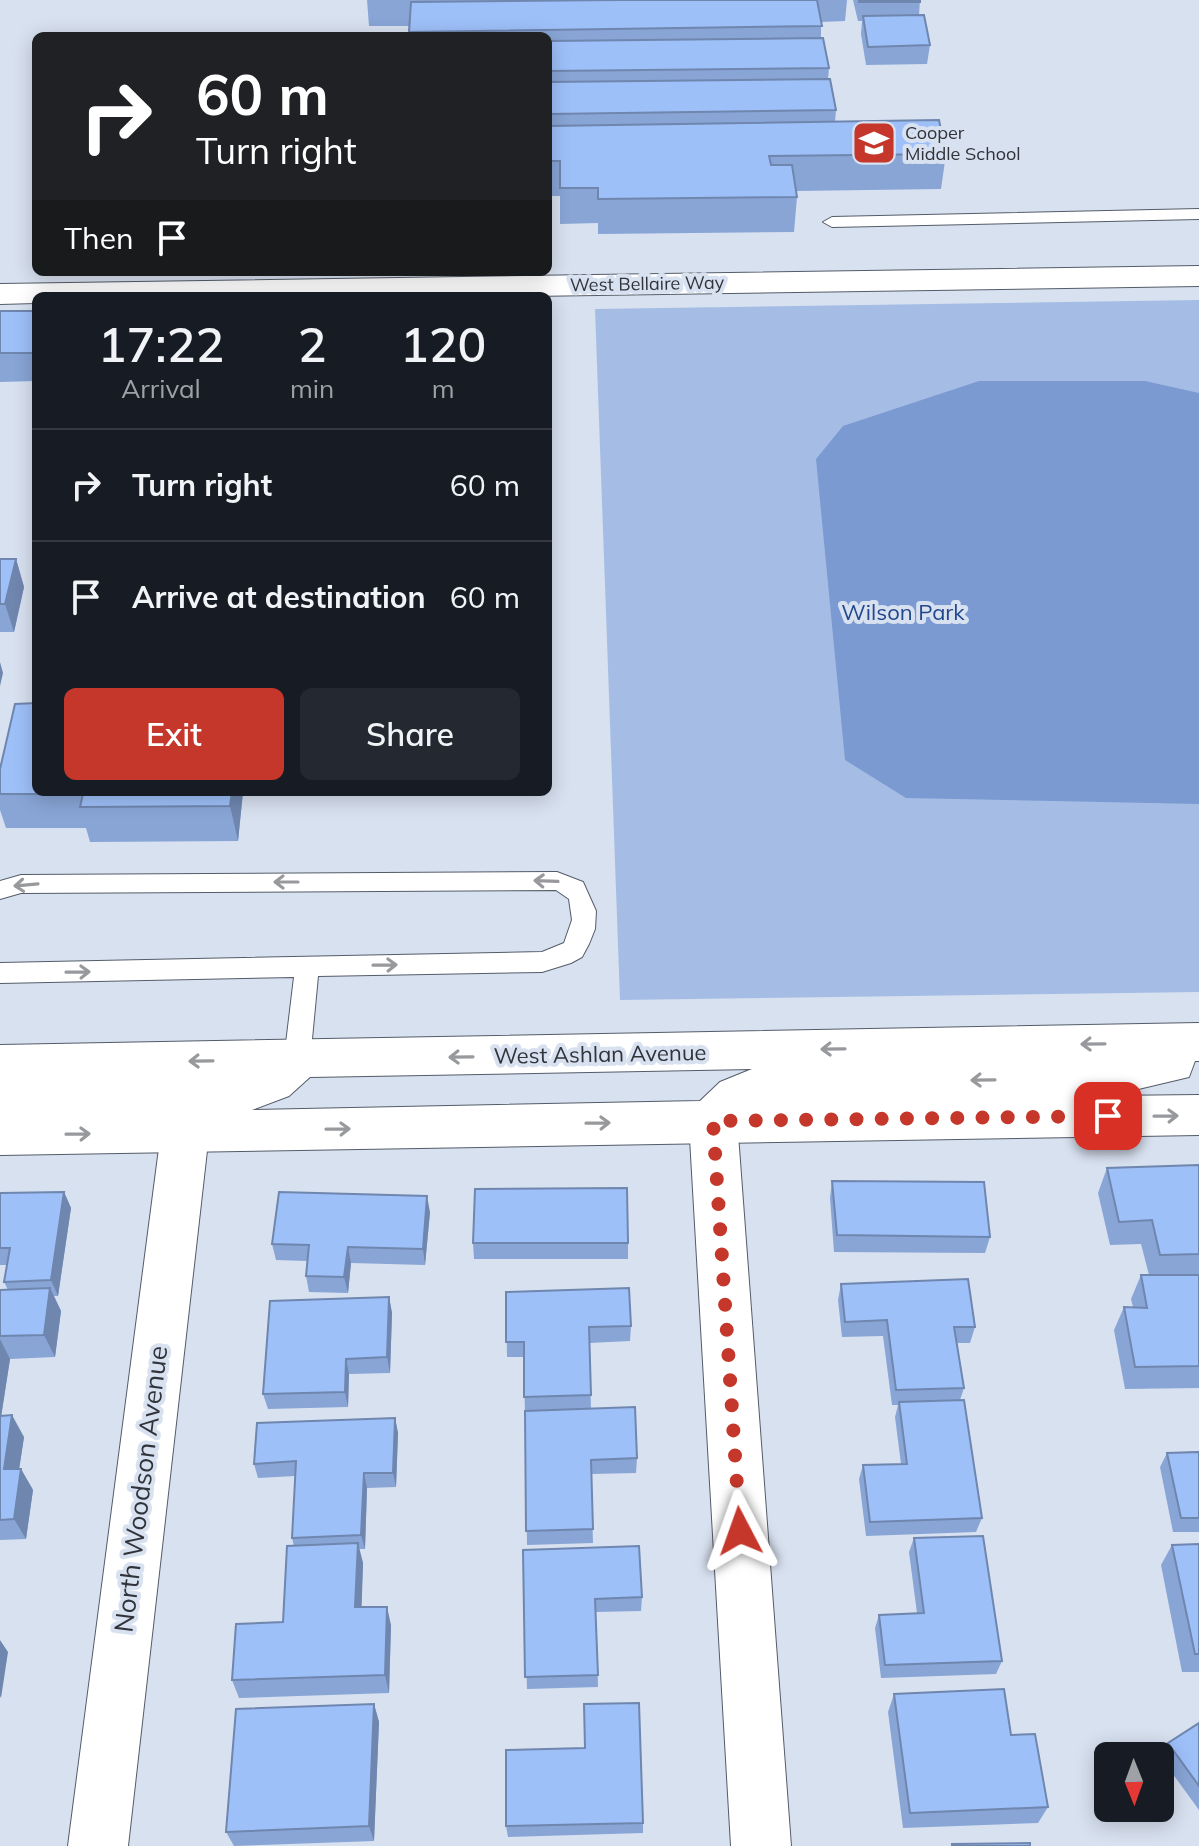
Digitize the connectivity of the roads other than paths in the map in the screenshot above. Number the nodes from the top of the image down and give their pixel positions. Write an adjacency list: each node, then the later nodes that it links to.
1 (1199, 214): 2 (lane)
2 (832, 222)
3 (1199, 276): 4 (main road, West Bellaire Way)
4 (133, 292)
5 (0, 294): 6 (main road, West Bellaire Way)
6 (32, 294)
7 (0, 890): 8 (lane, one-way to 7)
8 (307, 966): 9 (lane, one-way to 8); 12 (lane)
9 (0, 973)
10 (1199, 1042): 12 (main road, West Ashlan Avenue, one-way to 12)
11 (1199, 1058): 16 (main road, one-way to 16)
12 (297, 1060): 13 (main road, West Ashlan Avenue, one-way to 13); 14 (main road)
13 (0, 1064)
14 (0, 1099)
15 (1199, 1115): 16 (main road, one-way to 15)
16 (713, 1121): 17 (main road, one-way to 16); 20 (main road)
17 (185, 1133): 18 (main road, one-way to 17); 19 (main road, North Woodson Avenue)
18 (0, 1135)
19 (98, 1846)
20 (761, 1846)

